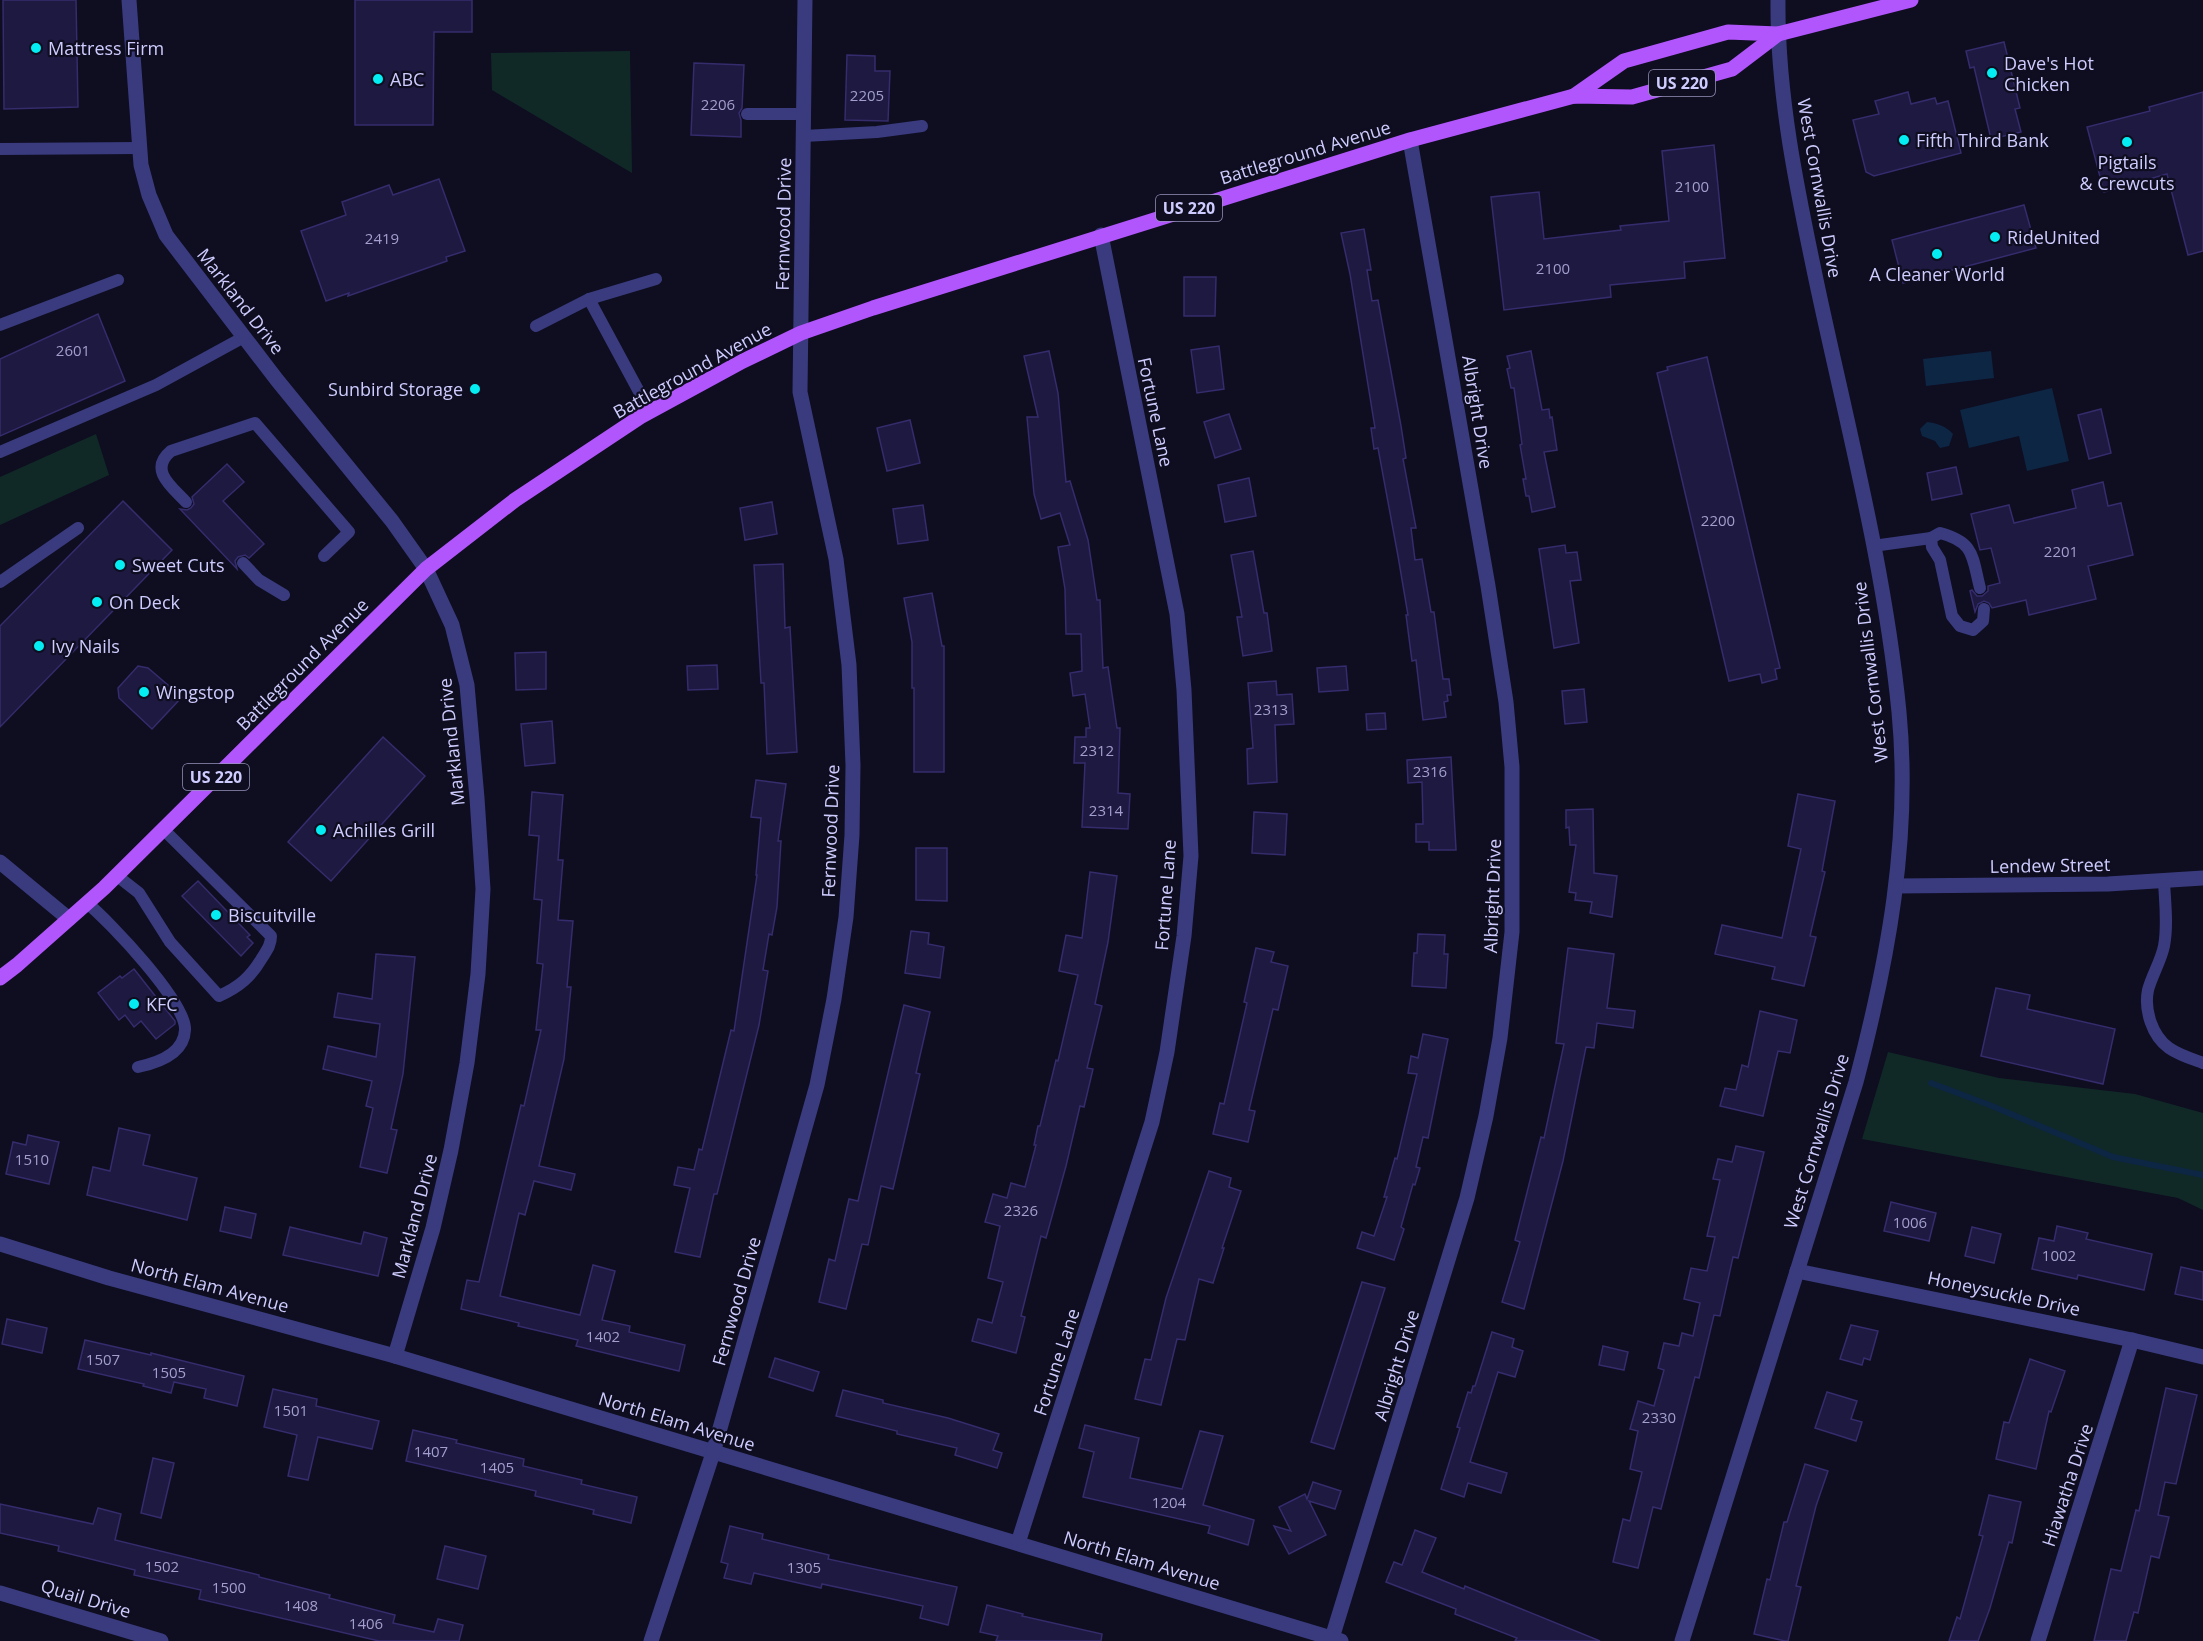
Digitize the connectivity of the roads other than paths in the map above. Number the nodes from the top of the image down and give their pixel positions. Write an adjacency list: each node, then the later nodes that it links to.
1 (129, 0): 12 (street, Markland Drive)
2 (805, 0): 8 (street, Fernwood Drive)
3 (1778, 0): 5 (street, West Cornwallis Drive)
4 (1911, 0): 5 (main road, Battleground Avenue / US 220)
5 (1778, 34): 6 (main road, Battleground Avenue / US 220); 6 (main road, Battleground Avenue / US 220); 27 (street, West Cornwallis Drive)
6 (1574, 96): 11 (main road, Battleground Avenue / US 220)
7 (747, 114): 8 (lane)
8 (804, 114): 10 (street, Fernwood Drive)
9 (922, 126): 10 (lane)
10 (804, 136): 20 (street, Fernwood Drive)
11 (1410, 140): 14 (main road, Battleground Avenue / US 220); 54 (street, Albright Drive)
12 (139, 148): 13 (lane); 21 (street, Markland Drive)
13 (0, 149)
14 (1101, 235): 20 (main road, Battleground Avenue / US 220); 52 (street, Fortune Lane)
15 (656, 279): 17 (lane)
16 (118, 280): 18 (lane)
17 (589, 299): 19 (lane); 22 (lane)
18 (0, 325)
19 (536, 326)
20 (801, 333): 22 (main road, Battleground Avenue / US 220); 51 (street, Fernwood Drive)
21 (243, 337): 23 (lane); 30 (street, Markland Drive)
22 (650, 412): 30 (main road, Battleground Avenue / US 220)
23 (0, 452)
24 (186, 502): 28 (lane)
25 (78, 528): 31 (lane)
26 (1930, 538): 27 (lane); 32 (lane); 34 (lane)
27 (1873, 546): 40 (street, West Cornwallis Drive)
28 (324, 556)
29 (243, 563): 33 (lane)
30 (426, 569): 35 (main road, Battleground Avenue / US 220); 49 (street, Markland Drive)
31 (0, 582)
32 (1980, 588)
33 (284, 595)
34 (1984, 609)
35 (163, 829): 37 (main road, Battleground Avenue / US 220); 37 (lane)
36 (0, 862): 42 (street)
37 (116, 875): 41 (main road, Battleground Avenue / US 220)
38 (2203, 878): 39 (street, Lendew Street)
39 (2164, 881): 40 (street, Lendew Street); 44 (lane)
40 (1896, 886): 47 (street, West Cornwallis Drive)
41 (87, 903): 42 (main road, Battleground Avenue / US 220); 45 (lane)
42 (69, 919): 43 (main road, Battleground Avenue / US 220)
43 (0, 978)
44 (2203, 1064)
45 (138, 1067)
46 (0, 1244): 49 (street, North Elam Avenue)
47 (1797, 1271): 48 (street, Honeysuckle Drive); 57 (street, West Cornwallis Drive)
48 (2132, 1340): 50 (street, Honeysuckle Drive); 58 (street, Hiawatha Drive)
49 (395, 1356): 51 (street, North Elam Avenue)
50 (2203, 1357)
51 (713, 1453): 52 (street, North Elam Avenue); 56 (street, Fernwood Drive)
52 (1018, 1544): 54 (street, North Elam Avenue)
53 (0, 1593): 55 (street, Quail Drive)
54 (1336, 1639)
55 (161, 1641)
56 (651, 1641)
57 (1682, 1641)
58 (2038, 1641)

